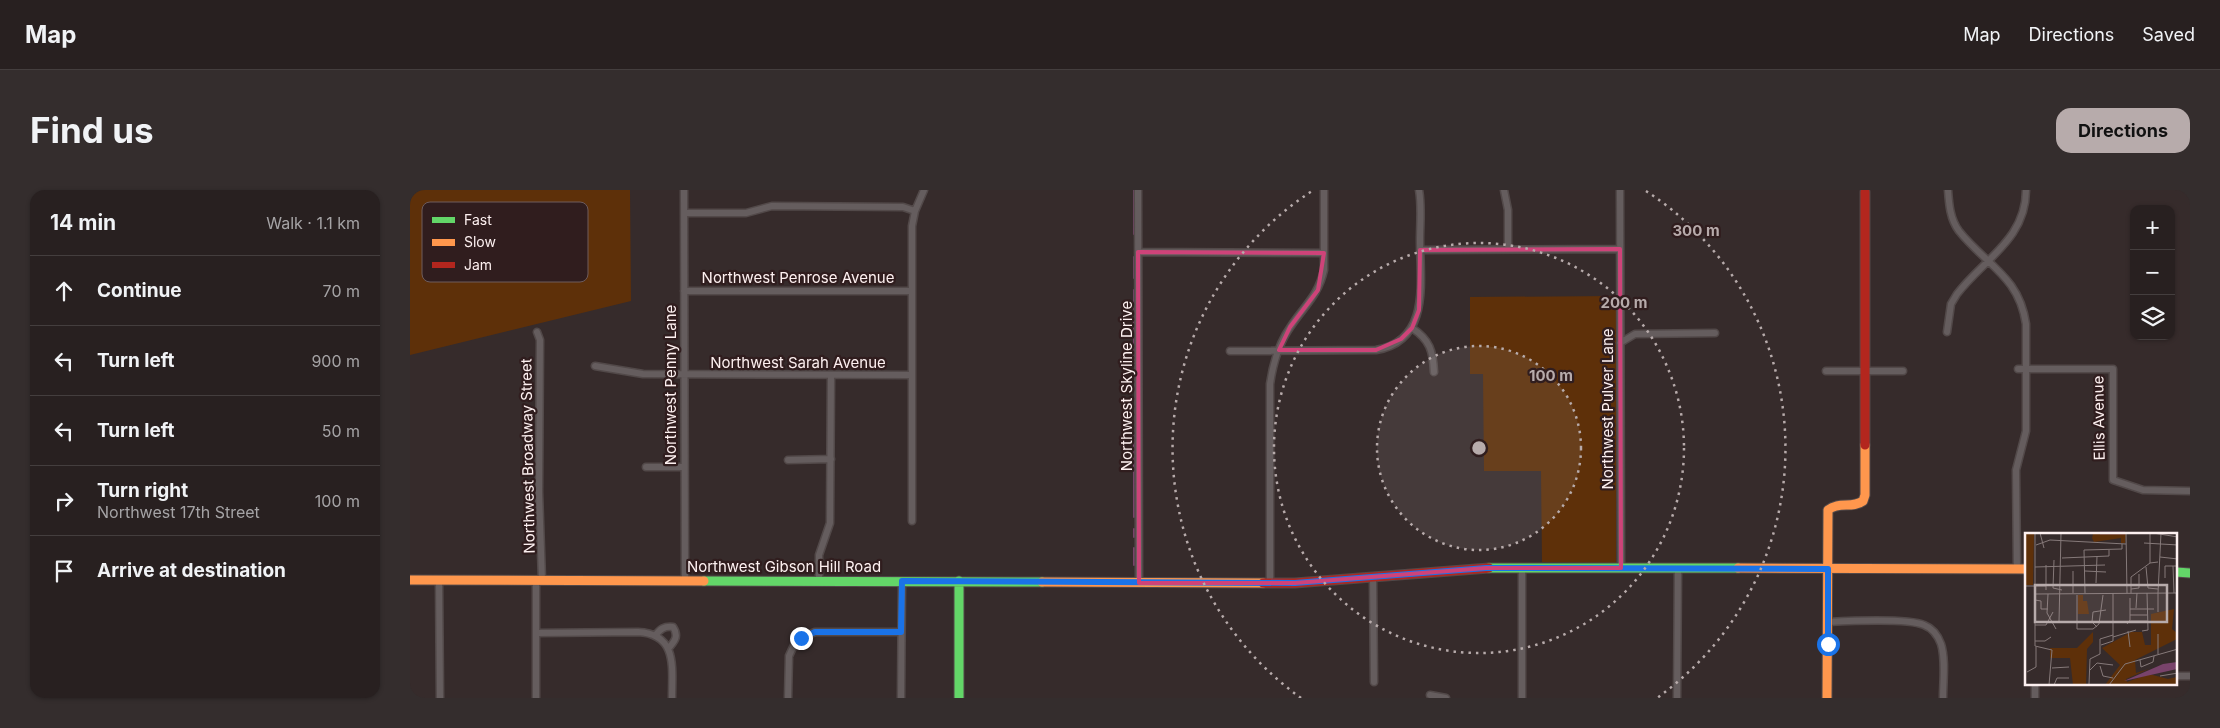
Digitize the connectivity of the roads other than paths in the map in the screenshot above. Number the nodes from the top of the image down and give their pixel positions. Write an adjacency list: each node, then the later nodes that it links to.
1 (684, 190): 12 (street, Northwest Penny Lane)
2 (924, 190): 11 (street)
3 (1138, 190): 16 (street, Northwest Skyline Drive)
4 (1324, 190): 17 (street)
5 (1419, 190): 15 (street)
6 (1504, 190): 13 (street)
7 (1620, 190): 14 (street, Northwest Pulver Lane)
8 (1948, 190): 18 (street)
9 (2026, 190): 18 (street)
10 (1864, 192): 32 (main road)
11 (915, 211): 12 (street); 20 (street)
12 (684, 213): 19 (street, Northwest Penny Lane)
13 (1508, 249): 14 (street); 15 (street)
14 (1620, 249): 25 (street, Northwest Pulver Lane)
15 (1420, 250): 21 (street)
16 (1138, 252): 17 (street); 58 (street, Northwest Skyline Drive)
17 (1324, 253): 26 (street)
18 (1988, 260): 23 (street); 30 (street)
19 (684, 290): 20 (street, Northwest Penrose Avenue); 35 (street, Northwest Penny Lane)
20 (912, 291): 37 (street)
21 (1412, 328): 26 (street); 34 (street)
22 (537, 332): 53 (street, Northwest Broadway Street)
23 (1946, 332)
24 (1715, 333): 25 (street)
25 (1620, 343): 45 (street, Northwest Pulver Lane)
26 (1279, 350): 27 (street); 59 (street)
27 (1230, 351)
28 (595, 366): 35 (street, Northwest Sarah Avenue)
29 (2018, 369): 30 (street, Ellis Avenue)
30 (2026, 369): 42 (street, Ellis Avenue); 48 (street)
31 (1826, 371): 32 (street)
32 (1864, 371): 33 (street); 47 (main road)
33 (1903, 371)
34 (1434, 372)
35 (684, 374): 36 (street, Northwest Sarah Avenue); 41 (street, Northwest Penny Lane)
36 (831, 376): 37 (street, Northwest Sarah Avenue); 38 (street)
37 (912, 376): 43 (street)
38 (830, 459): 39 (street); 55 (street)
39 (788, 460)
40 (646, 467): 41 (street)
41 (684, 467): 54 (street, Northwest Penny Lane)
42 (2190, 490)
43 (912, 521)
44 (1522, 568): 45 (main road, Northwest Gibson Hill Road); 50 (main road, Northwest Gibson Hill Road); 74 (street)
45 (1621, 568): 46 (main road, Northwest Gibson Hill Road)
46 (1678, 568): 47 (main road, Northwest Gibson Hill Road); 75 (street)
47 (1828, 569): 48 (main road, Northwest Gibson Hill Road); 60 (main road)
48 (2016, 569): 49 (main road, Northwest Gibson Hill Road)
49 (2025, 569)
50 (1373, 578): 59 (main road, Northwest Gibson Hill Road); 65 (street)
51 (410, 580): 52 (main road, Northwest Gibson Hill Road)
52 (439, 580): 53 (main road, Northwest Gibson Hill Road); 67 (street)
53 (539, 580): 54 (main road, Northwest Gibson Hill Road); 62 (street, Northwest Broadway Street)
54 (685, 580): 55 (main road, Northwest Gibson Hill Road)
55 (819, 581): 56 (main road, Northwest Gibson Hill Road)
56 (902, 581): 57 (main road, Northwest Gibson Hill Road); 61 (street)
57 (958, 581): 58 (main road, Northwest Gibson Hill Road); 72 (main road)
58 (1139, 583): 59 (main road, Northwest Gibson Hill Road)
59 (1270, 583)
60 (1828, 622): 76 (main road); 77 (street)
61 (901, 632): 70 (street); 71 (street)
62 (536, 633): 63 (street); 68 (street, Northwest Broadway Street)
63 (655, 636): 64 (street); 64 (street)
64 (668, 649): 69 (street)
65 (1374, 682)
66 (1430, 695): 73 (street)
67 (440, 698)
68 (536, 698)
69 (672, 698)
70 (788, 698)
71 (901, 698)
72 (959, 698)
73 (1446, 698)
74 (1522, 698)
75 (1677, 698)
76 (1828, 698)
77 (1943, 698)

